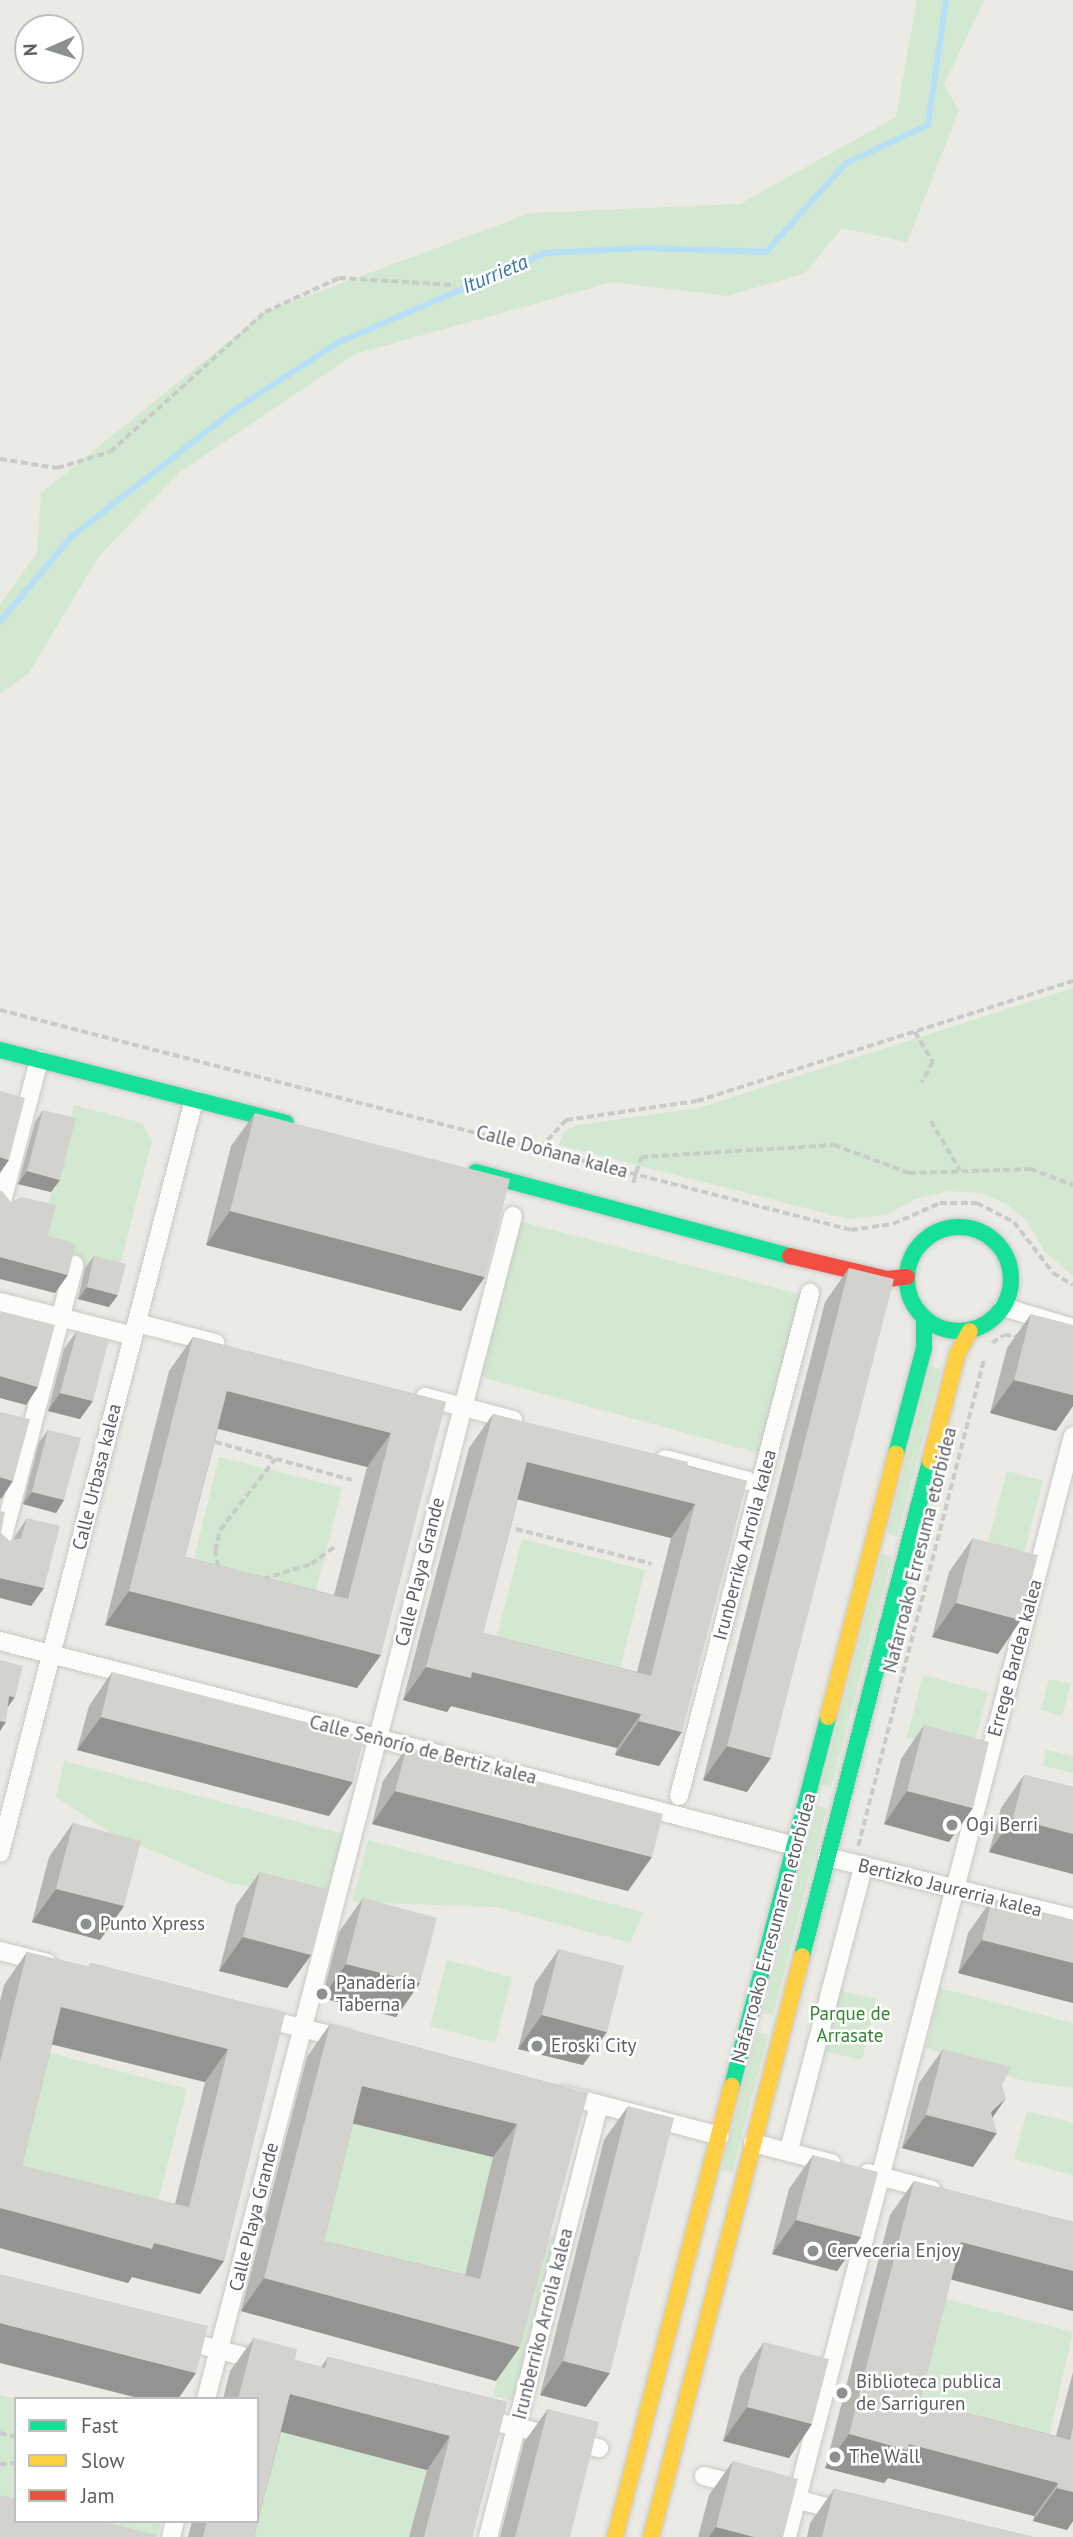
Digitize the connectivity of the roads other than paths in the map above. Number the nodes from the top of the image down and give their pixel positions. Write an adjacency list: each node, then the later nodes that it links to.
1 (0, 1050): 2 (street)
2 (39, 1060): 3 (street); 6 (street)
3 (194, 1100): 4 (street); 16 (street, Calle Urbasa kalea)
4 (306, 1128)
5 (454, 1166): 9 (street, Calle Doñana kalea)
6 (0, 1209)
7 (513, 1216): 44 (street, Calle Playa Grande)
8 (74, 1265): 13 (street)
9 (907, 1277): 12 (street); 14 (street)
10 (810, 1293): 27 (street, Irunberriko Arroila kalea)
11 (0, 1302): 13 (street)
12 (1003, 1307): 15 (street); 17 (street)
13 (60, 1318): 16 (street); 24 (street)
14 (923, 1318): 17 (street); 28 (street, Nafarroako Erresumaren etorbidea)
15 (1073, 1328)
16 (135, 1329): 18 (street); 26 (street, Calle Urbasa kalea)
17 (970, 1331): 30 (street, Nafarroako Erresumaren etorbidea)
18 (235, 1348)
19 (408, 1393): 20 (street)
20 (528, 1424)
21 (1073, 1436): 51 (street, Errege Bardea kalea)
22 (644, 1454): 23 (street)
23 (748, 1481)
24 (0, 1548)
25 (0, 1641): 26 (street)
26 (51, 1654): 28 (street, Calle Señorío de Bertiz kalea); 29 (street, Calle Urbasa kalea)
27 (679, 1796)
28 (795, 1846): 39 (street, Nafarroako Erresumaren etorbidea)
29 (0, 1853)
30 (827, 1857): 32 (street, Bertizko Jaurerria kalea); 40 (street, Nafarroako Erresumaren etorbidea)
31 (862, 1871): 41 (street)
32 (1073, 1918)
33 (0, 1951): 34 (street)
34 (61, 1966)
35 (249, 2014): 36 (street)
36 (370, 2046)
37 (545, 2091): 39 (street)
38 (597, 2111): 48 (street, Irunberriko Arroila kalea)
39 (720, 2136): 54 (street, Nafarroako Erresumaren etorbidea)
40 (753, 2143): 42 (street); 55 (street, Nafarroako Erresumaren etorbidea)
41 (790, 2146)
42 (944, 2193)
43 (155, 2333): 44 (street)
44 (219, 2350): 45 (street); 46 (street, Calle Playa Grande)
45 (286, 2367)
46 (207, 2397)
47 (462, 2413): 48 (street)
48 (516, 2427): 49 (street); 53 (street, Irunberriko Arroila kalea)
49 (599, 2448)
50 (705, 2476): 51 (street)
51 (797, 2500): 52 (street); 56 (street, Errege Bardea kalea)
52 (862, 2517)
53 (488, 2537)
54 (615, 2537)
55 (651, 2537)
56 (787, 2537)

